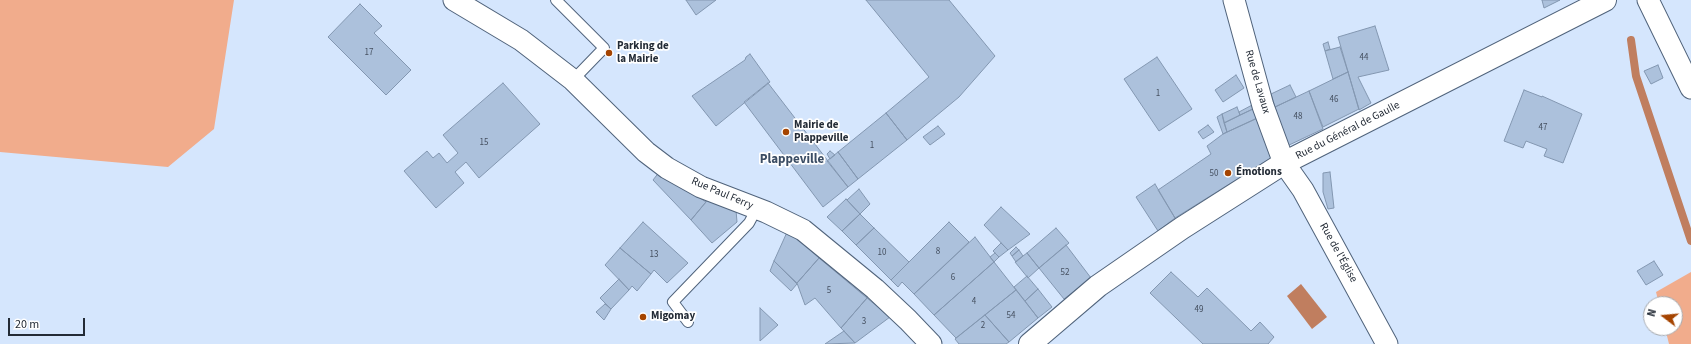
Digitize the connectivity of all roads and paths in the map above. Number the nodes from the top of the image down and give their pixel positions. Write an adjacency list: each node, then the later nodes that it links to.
1 (454, 0): 6 (street, Rue Paul Ferry)
2 (556, 0): 6 (lane)
3 (1234, 0): 8 (street, Rue de Lavaux)
4 (1605, 0): 8 (street, Rue du Général de Gaulle)
5 (1648, 0): 7 (street)
6 (573, 80): 9 (street, Rue Paul Ferry)
7 (1691, 88)
8 (1284, 163): 12 (street, Rue du Général de Gaulle); 13 (street, Rue de l'Église)
9 (757, 208): 10 (lane); 11 (street, Rue Paul Ferry)
10 (688, 322)
11 (931, 344)
12 (1030, 344)
13 (1387, 344)

